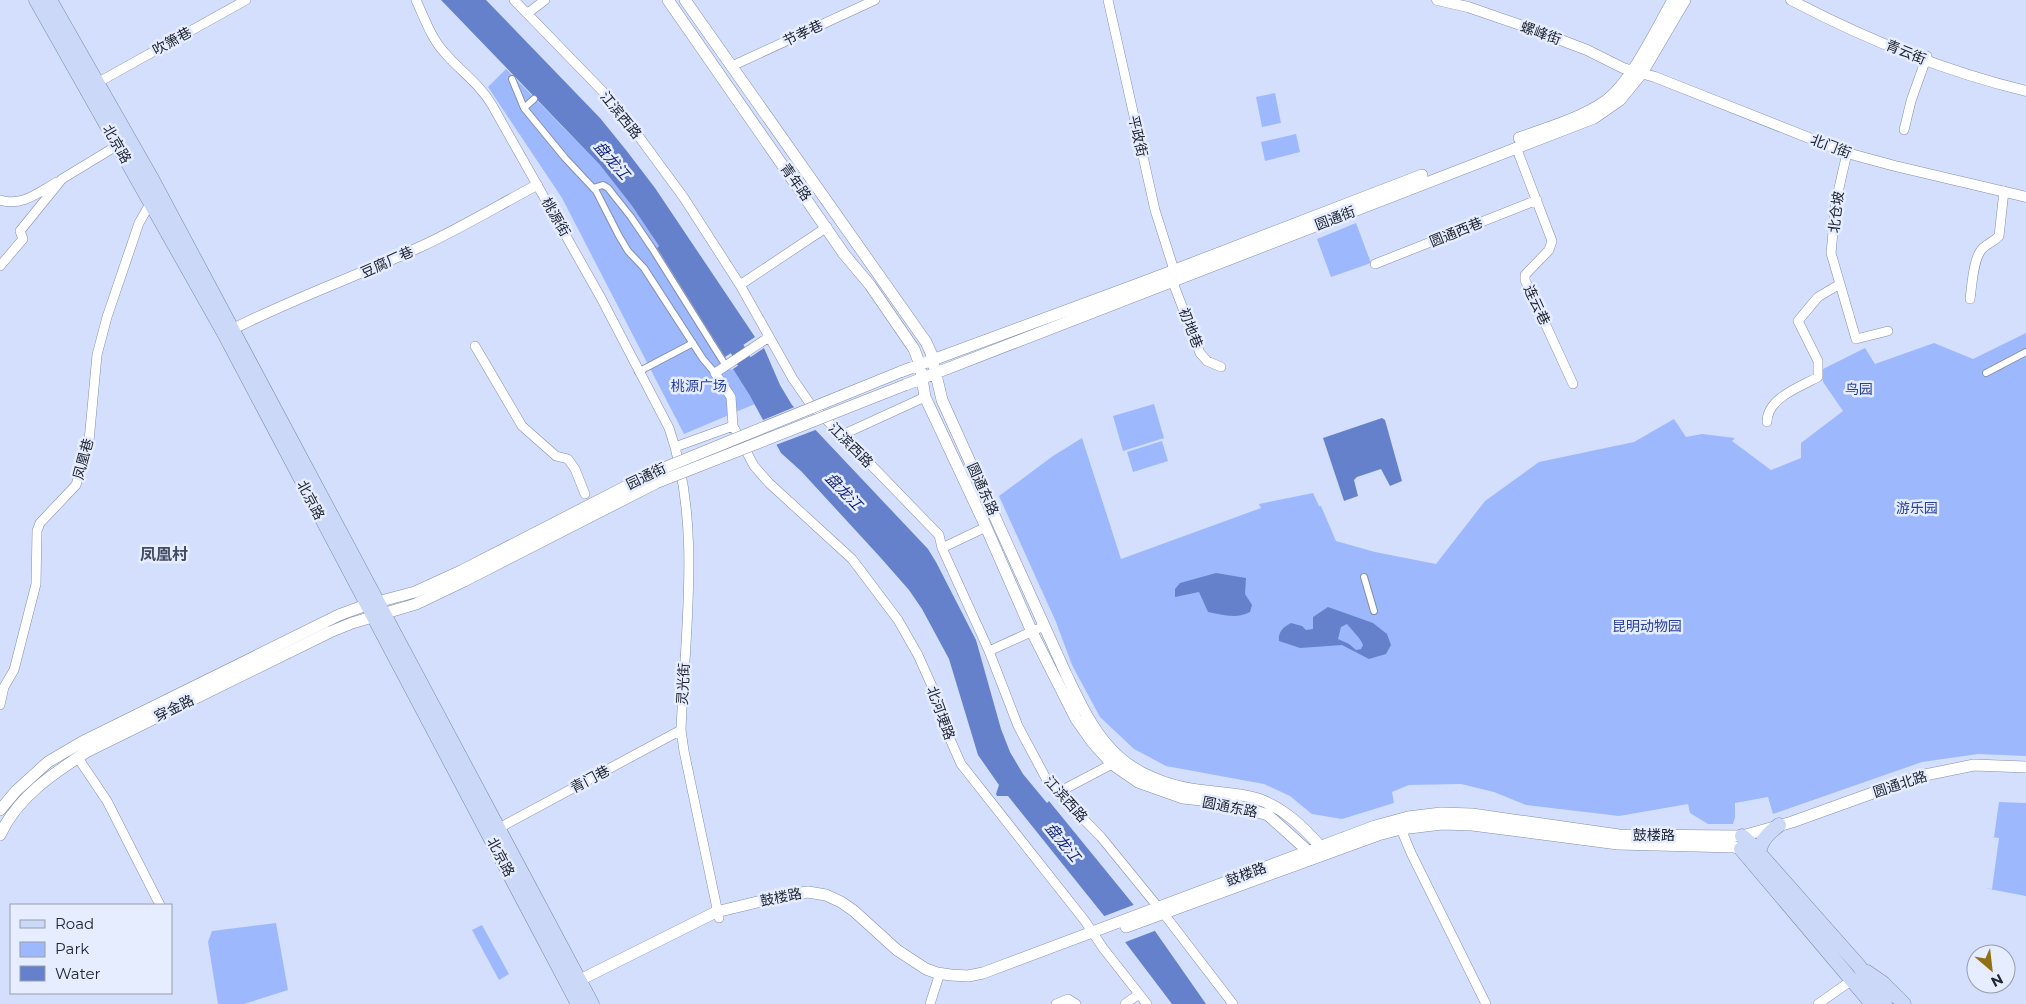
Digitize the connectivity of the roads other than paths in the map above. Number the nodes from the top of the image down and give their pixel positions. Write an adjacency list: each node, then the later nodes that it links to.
1 (36, 0): 28 (main road, 北京路)
2 (50, 0): 21 (main road, 北京路)
3 (246, 0): 21 (street, 吹箫巷)
4 (416, 0): 31 (street, 桃源街)
5 (514, 0): 16 (street, 江滨西路)
6 (545, 0): 16 (street)
7 (668, 0): 38 (main road, 青年路)
8 (685, 0): 18 (main road, 青年路)
9 (875, 0): 18 (street, 节孝巷)
10 (1108, 0): 41 (street, 平政街)
11 (1437, 0): 19 (street, 螺峰街)
12 (1673, 0): 19 (main road, 圆通街)
13 (1685, 0): 19 (main road, 圆通街)
14 (1791, 0): 17 (street, 青云街)
15 (1801, 0): 17 (street, 青云街)
16 (528, 13): 43 (street, 江滨西路)
17 (1926, 59): 22 (street, 青云街); 23 (street, 青云街); 26 (street)
18 (732, 66): 51 (main road, 青年路)
19 (1637, 72): 27 (main road, 圆通街); 29 (street, 北门街)
20 (512, 79): 25 (street)
21 (97, 83): 45 (main road, 北京路)
22 (2026, 87)
23 (2026, 91)
24 (534, 99): 25 (street)
25 (524, 108): 32 (street)
26 (1904, 130)
27 (1514, 144): 36 (street, 连云巷); 41 (main road, 圆通街)
28 (118, 145): 30 (street); 37 (main road, 北京路)
29 (1847, 153): 33 (street, 北门街); 42 (street, 北仓坡)
30 (62, 179): 35 (street); 40 (street)
31 (537, 185): 45 (street, 豆腐厂巷); 55 (street, 桃源街)
32 (593, 188): 48 (street); 53 (street)
33 (2004, 191): 34 (street, 北门街); 44 (street)
34 (2026, 196)
35 (0, 200)
36 (1537, 200): 39 (street, 圆通西巷); 60 (street, 连云巷)
37 (150, 202): 71 (main road, 北京路); 76 (street, 凤凰巷)
38 (827, 227): 43 (street); 52 (main road, 青年路)
39 (1375, 264)
40 (0, 266)
41 (1173, 275): 51 (main road, 圆通街); 54 (street, 初地巷); 57 (main road, 圆通街)
42 (1840, 284): 46 (street, 北仓坡); 62 (street)
43 (740, 285): 47 (street, 江滨西路)
44 (1970, 299)
45 (233, 329): 71 (main road, 北京路)
46 (1888, 332)
47 (766, 340): 53 (street); 64 (street, 江滨西路)
48 (693, 343): 55 (street); 56 (street)
49 (475, 346): 66 (street)
50 (2026, 352): 58 (street)
51 (933, 360): 52 (main road, 园通街); 57 (main road, 圆通东路)
52 (920, 364): 59 (main road, 圆通东路); 69 (main road, 园通街, bridge)
53 (726, 365): 56 (street)
54 (1221, 367)
55 (638, 372): 65 (street, 桃源街)
56 (715, 373): 63 (street)
57 (936, 373): 59 (main road, 园通街); 73 (main road, 圆通东路)
58 (1986, 373)
59 (923, 378): 61 (main road, 圆通东路); 69 (main road, 园通街, bridge)
60 (1573, 384)
61 (925, 397): 64 (street); 67 (main road, 圆通东路)
62 (1767, 422)
63 (734, 426): 65 (street); 93 (street, 北河埂路)
64 (842, 435): 68 (street, 江滨西路)
65 (675, 447): 77 (street, 灵光街)
66 (585, 494)
67 (986, 527): 68 (street); 74 (main road, 圆通东路)
68 (942, 548): 75 (street, 江滨西路)
69 (463, 575): 71 (main road, 园通街)
70 (1364, 577): 72 (street)
71 (376, 610): 78 (main road, 穿金路); 82 (main road, 穿金路); 84 (main road, 北京路); 99 (main road, 北京路)
72 (1374, 611)
73 (1044, 626): 74 (street); 88 (main road, 圆通东路)
74 (1032, 632): 75 (street); 79 (main road, 圆通东路)
75 (989, 651): 81 (street, 江滨西路)
76 (0, 705)
77 (681, 730): 84 (street, 青门巷); 92 (street, 灵光街)
78 (78, 758): 86 (main road, 穿金路); 90 (street)
79 (1112, 764): 81 (street); 89 (main road, 圆通东路)
80 (2026, 767): 83 (main road, 圆通北路)
81 (1057, 793): 91 (street, 江滨西路)
82 (0, 810)
83 (1779, 826): 87 (main road, 圆通北路); 87 (main road)
84 (499, 828): 97 (main road, 北京路)
85 (1402, 829): 87 (main road, 鼓楼路); 88 (main road, 鼓楼路); 107 (street)
86 (0, 835)
87 (1745, 845): 88 (main road, 鼓楼路); 94 (main road); 96 (main road)
88 (1321, 851): 89 (main road, 圆通东路); 91 (main road, 鼓楼路)
89 (1309, 852): 91 (main road, 鼓楼路)
90 (159, 904)
91 (1161, 910): 93 (main road, 鼓楼路); 106 (street, 江滨西路)
92 (717, 915): 93 (main road, 鼓楼路); 95 (main road, 鼓楼路); 97 (main road, 鼓楼路)
93 (1100, 933): 95 (main road, 鼓楼路); 98 (street, 北河埂路)
94 (1859, 966): 110 (main road); 111 (main road); 112 (main road)
95 (938, 979): 101 (street)
96 (1852, 980): 108 (street); 109 (main road)
97 (582, 983): 100 (main road, 北京路)
98 (1139, 994): 104 (street); 105 (street, 北河埂路)
99 (578, 1004)
100 (592, 1004)
101 (930, 1004)
102 (1056, 1004): 103 (street)
103 (1076, 1004)
104 (1125, 1004)
105 (1147, 1004)
106 (1233, 1004)
107 (1486, 1004)
108 (1818, 1004)
109 (1872, 1004)
110 (1885, 1004)
111 (1894, 1004)
112 (1904, 1004)

